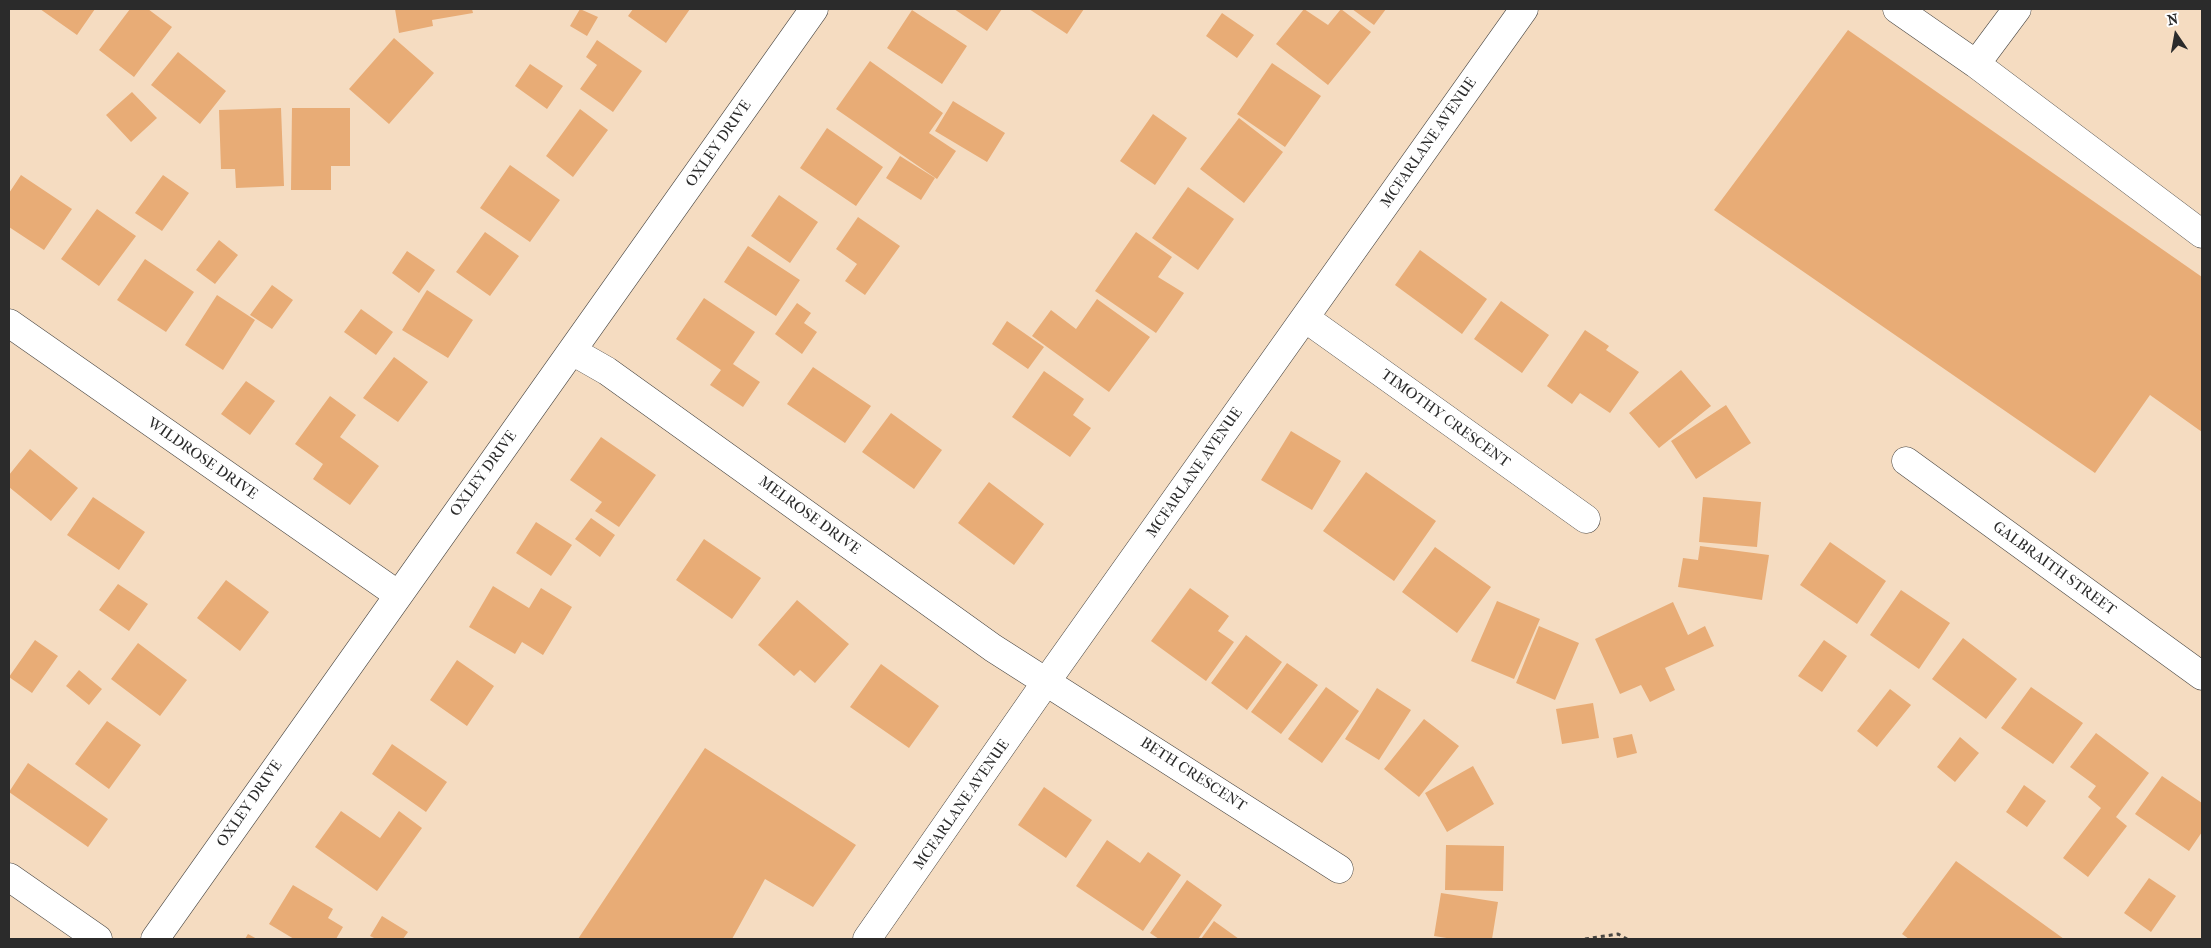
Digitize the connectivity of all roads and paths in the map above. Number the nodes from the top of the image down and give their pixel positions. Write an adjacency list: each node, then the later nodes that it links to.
1 (814, 9): 9 (street, OXLEY DRIVE)
2 (1524, 9): 7 (street, MCFARLANE AVENUE)
3 (1898, 9): 5 (street)
4 (2017, 9): 5 (street)
5 (1976, 64): 6 (street)
6 (2202, 234)
7 (1305, 318): 11 (street, TIMOTHY CRESCENT); 14 (street, MCFARLANE AVENUE)
8 (9, 323): 12 (street, WILDROSE DRIVE)
9 (572, 351): 12 (street, OXLEY DRIVE); 14 (street, MELROSE DRIVE)
10 (1906, 462): 13 (street, GALBRAITH STREET)
11 (1586, 519)
12 (397, 594): 18 (street, OXLEY DRIVE)
13 (2202, 676)
14 (1046, 682): 15 (street, BETH CRESCENT); 19 (street, MCFARLANE AVENUE)
15 (1339, 869)
16 (9, 877): 17 (street)
17 (98, 939)
18 (155, 939)
19 (868, 939)
20 (1585, 939): 21 (path)
21 (1627, 939)

